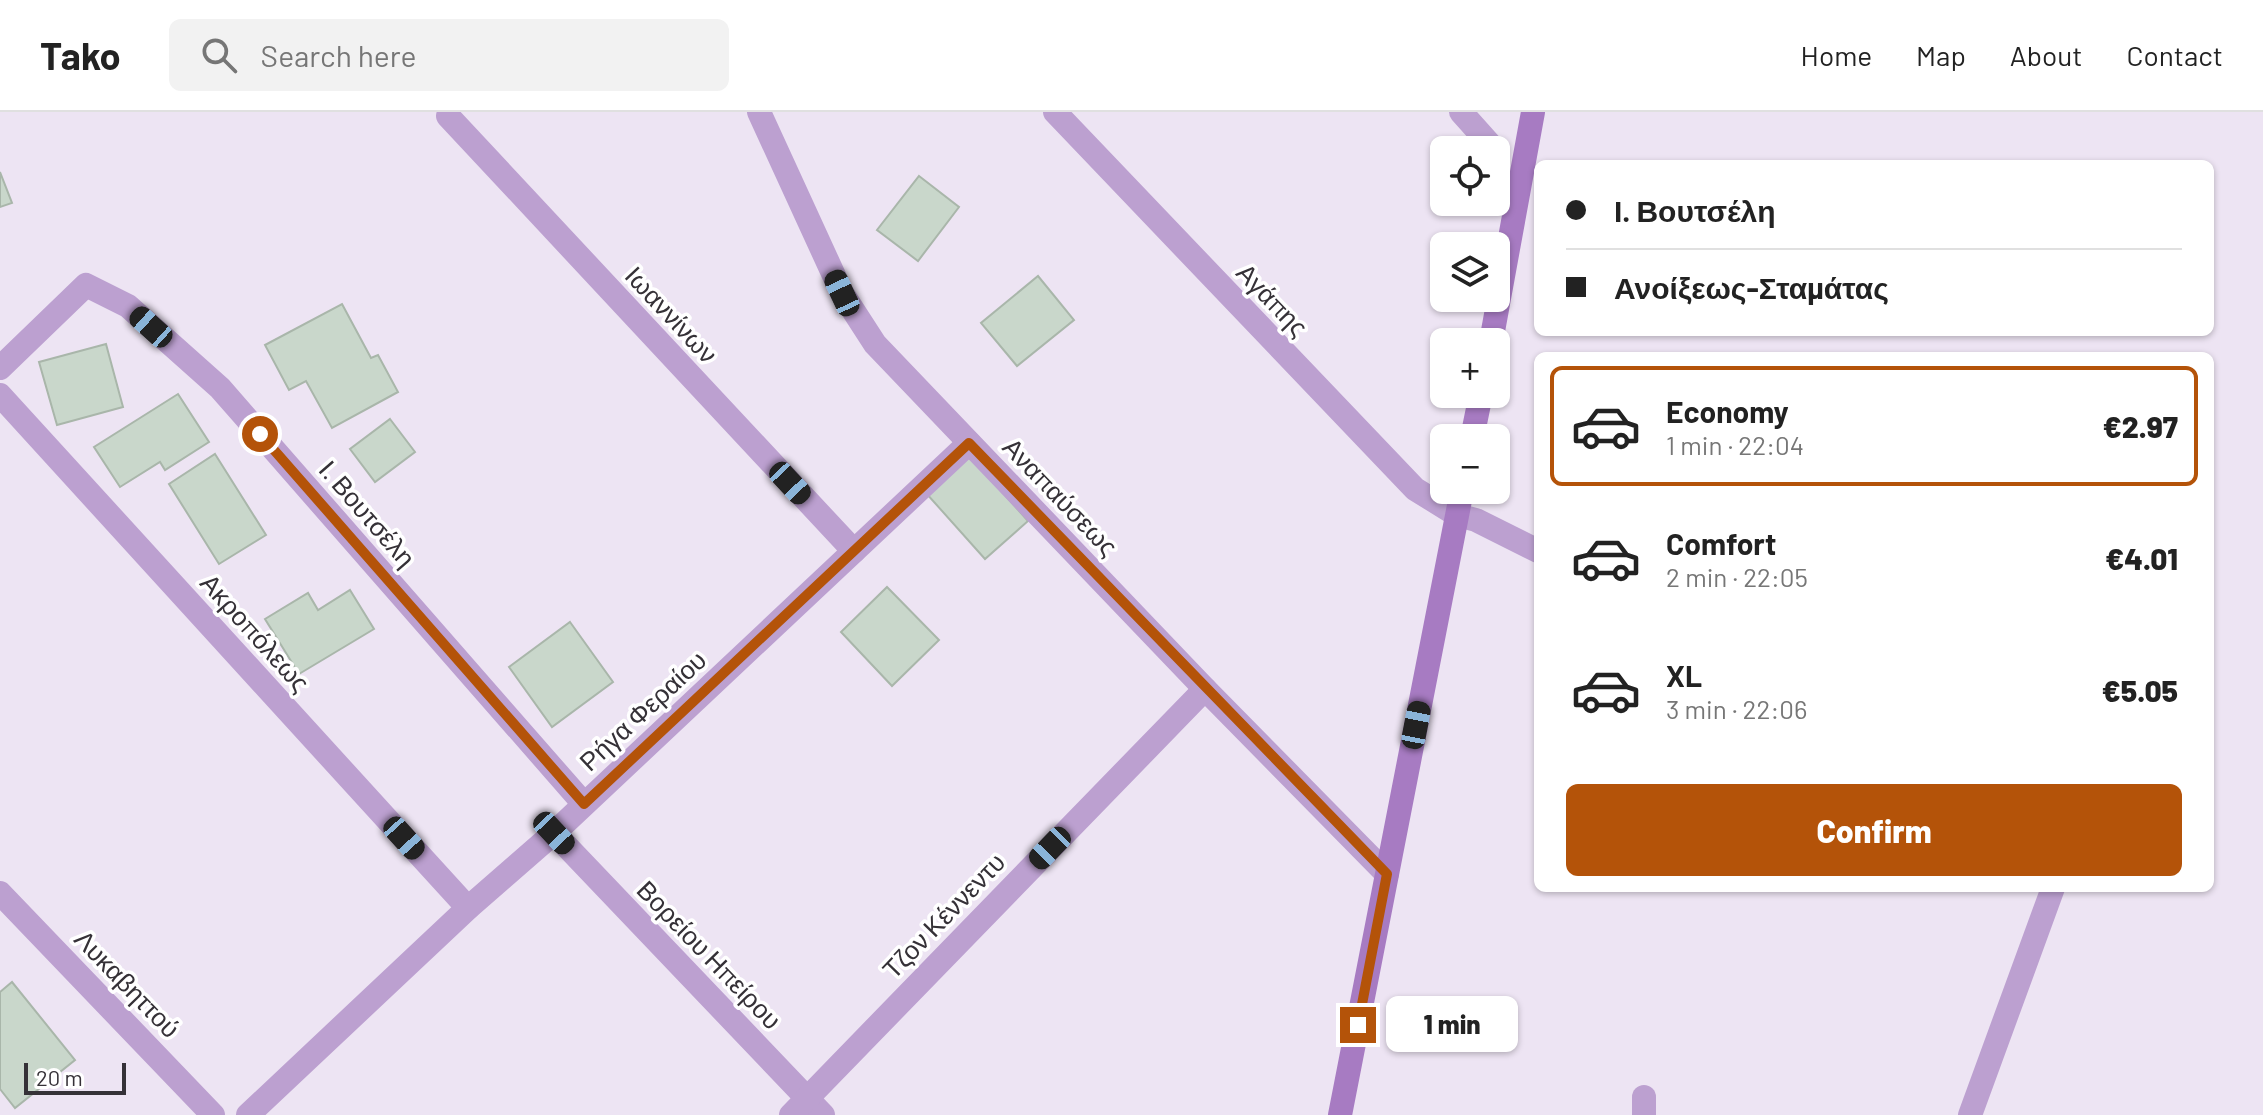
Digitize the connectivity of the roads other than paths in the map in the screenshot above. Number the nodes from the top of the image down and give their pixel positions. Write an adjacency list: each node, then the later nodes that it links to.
1 (759, 112): 12 (street, Αναπαύσεως)
2 (1055, 112): 14 (street, Αγάπης)
3 (1461, 112): 6 (street)
4 (1533, 112): 8 (street)
5 (448, 116): 16 (street, Ιωαννίνων)
6 (1482, 136)
7 (1510, 167): 8 (street)
8 (1522, 180): 9 (street)
9 (1494, 328)
10 (0, 368): 18 (street, Ι. Βουτσέλη)
11 (0, 395): 23 (street, Ακροπόλεως)
12 (969, 443): 16 (street, Ρήγα Φεραίου); 17 (street, Αναπαύσεως)
13 (1459, 504): 14 (street)
14 (1457, 515): 15 (street, Αγάπης); 20 (street)
15 (1534, 549)
16 (854, 551): 18 (street, Ρήγα Φεραίου)
17 (1205, 689): 20 (street, Αναπαύσεως); 24 (street, Τζον Κέννεντυ)
18 (584, 804): 19 (street, Ρήγα Φεραίου)
19 (554, 833): 23 (street, Ρήγα Φεραίου); 24 (street, Βορείου Ηπείρου)
20 (1387, 874): 27 (street)
21 (2052, 892): 28 (street)
22 (0, 893): 25 (street, Λυκαβηττού)
23 (468, 908): 26 (street, Ρήγα Φεραίου)
24 (807, 1109)
25 (213, 1115)
26 (248, 1115)
27 (1340, 1115)
28 (1970, 1115)

